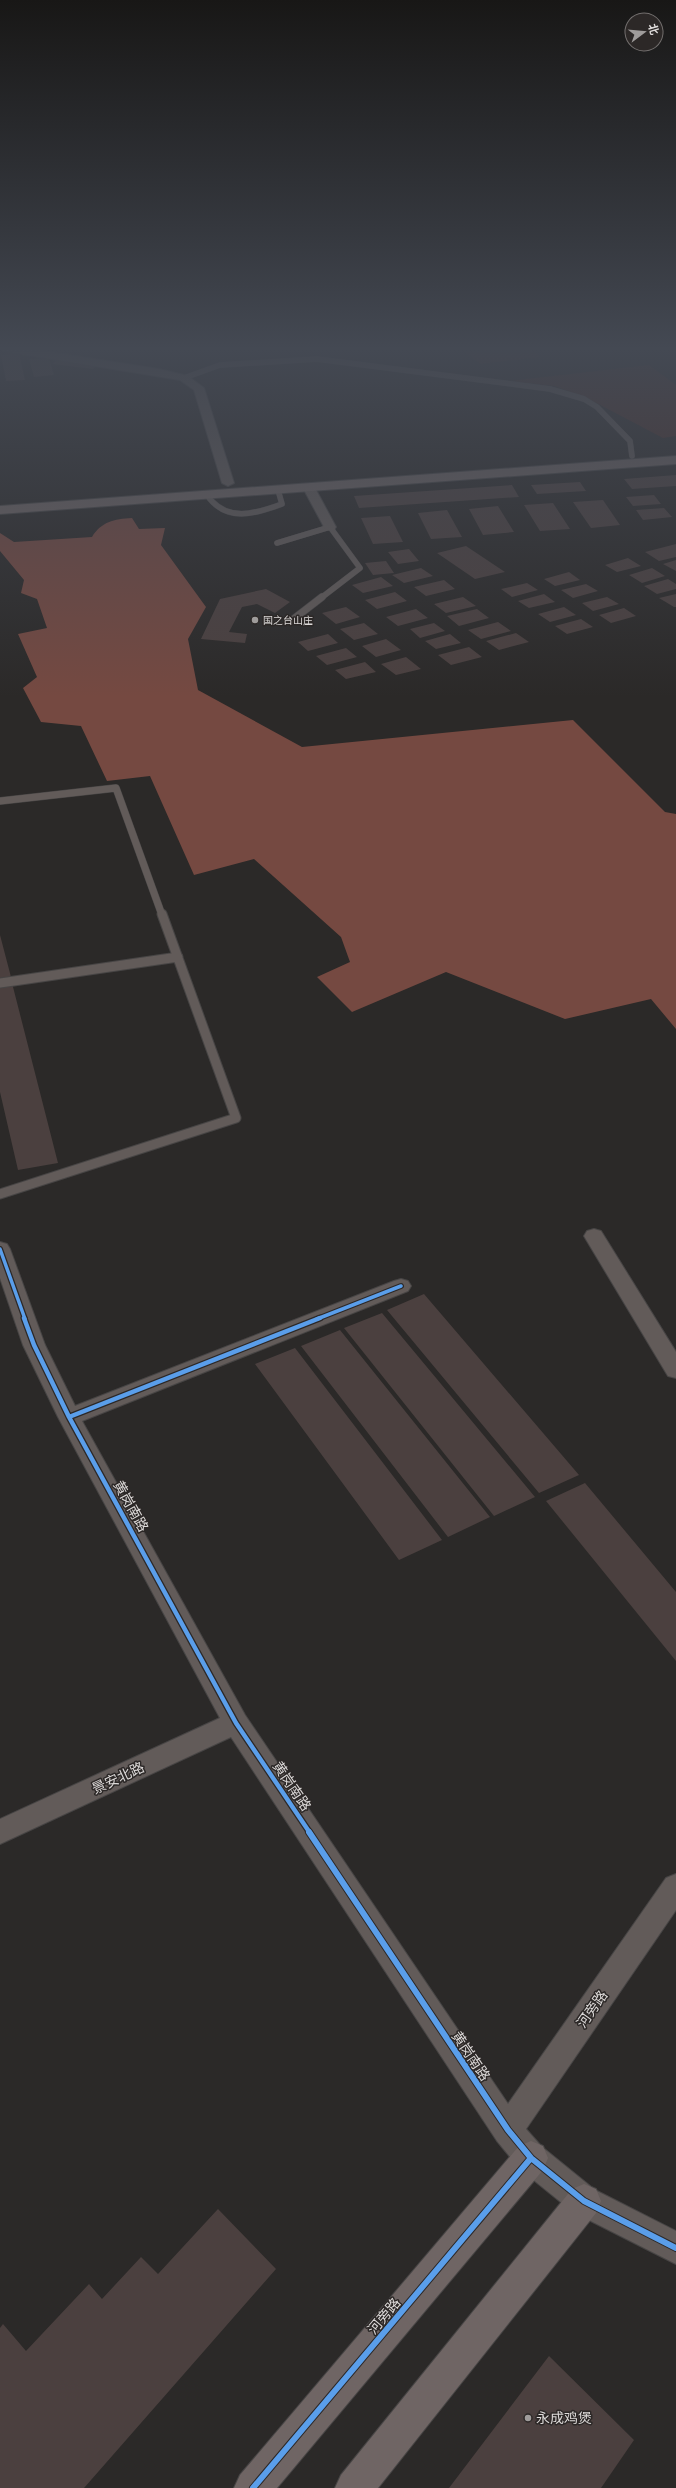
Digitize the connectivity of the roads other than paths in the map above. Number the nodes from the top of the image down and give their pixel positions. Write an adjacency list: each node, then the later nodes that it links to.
1 (222, 464): 4 (street)
2 (511, 464): 4 (main road)
3 (622, 464): 5 (main road)
4 (228, 483): 8 (main road)
5 (309, 488): 6 (main road); 10 (street)
6 (278, 490): 7 (main road); 7 (lane)
7 (207, 495): 9 (main road)
8 (0, 499)
9 (0, 510)
10 (330, 527): 11 (lane); 12 (lane)
11 (277, 543)
12 (291, 621)
13 (0, 801): 14 (lane)
14 (178, 957): 15 (lane); 16 (lane)
15 (0, 983)
16 (0, 1194)
17 (594, 1236): 20 (street)
18 (0, 1249): 21 (street, 黄岗南路)
19 (401, 1286): 21 (street)
20 (676, 1370)
21 (69, 1417): 22 (street, 黄岗南路)
22 (236, 1723): 23 (street, 景安北路); 25 (street, 黄岗南路)
23 (0, 1832)
24 (676, 1887): 25 (street, 河旁路)
25 (508, 2130): 26 (street, 黄岗南路)
26 (531, 2158): 27 (street, 黄岗南路); 29 (main road, 河旁路)
27 (584, 2200): 28 (street, 黄岗南路); 30 (main road)
28 (676, 2248)
29 (253, 2488)
30 (354, 2488)

